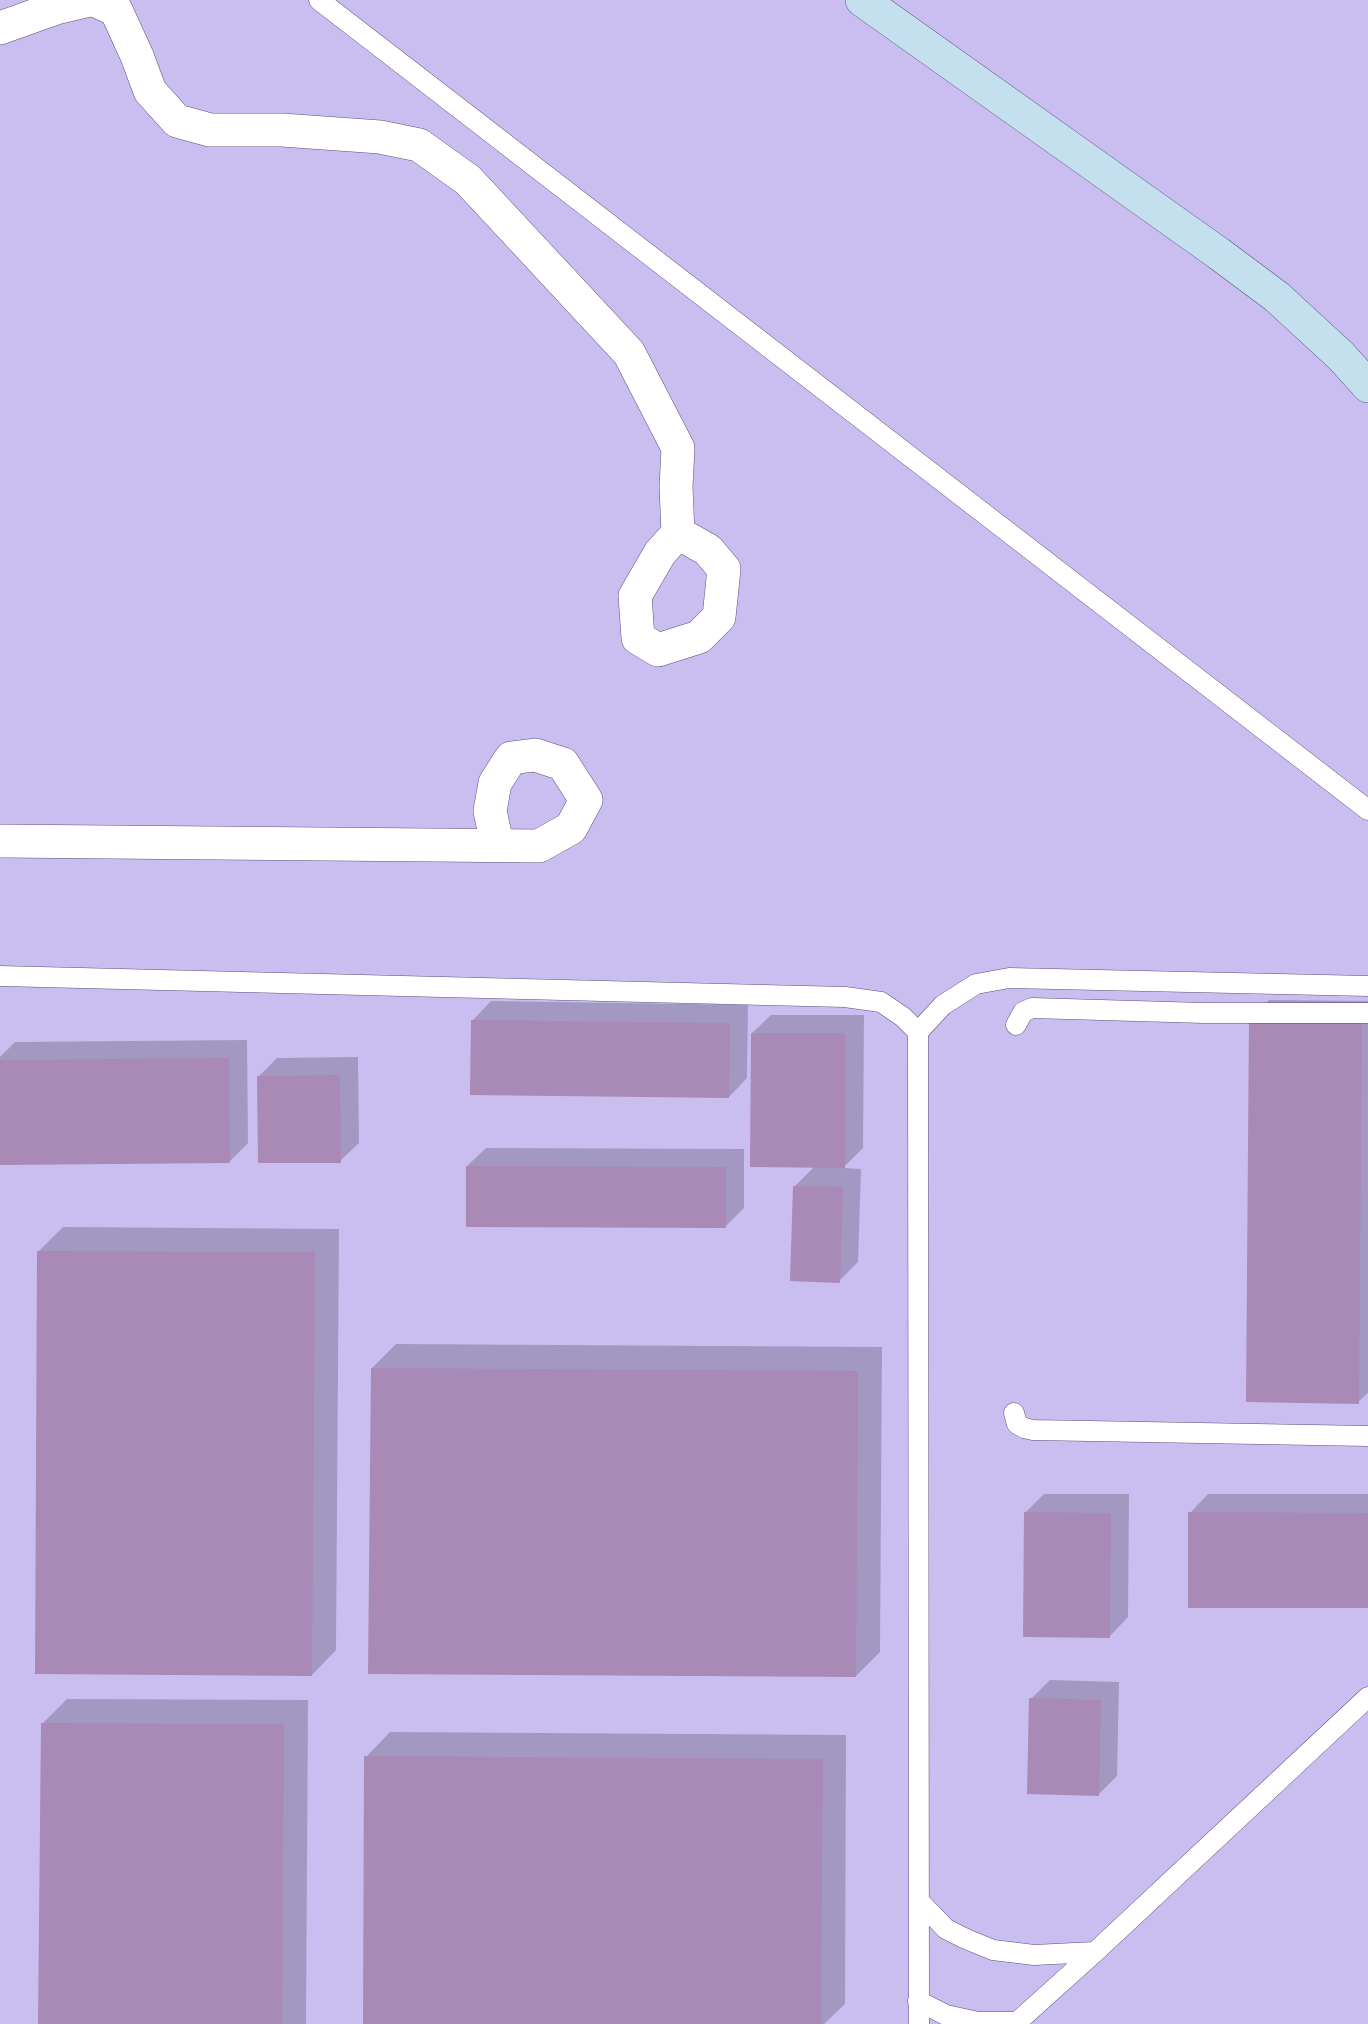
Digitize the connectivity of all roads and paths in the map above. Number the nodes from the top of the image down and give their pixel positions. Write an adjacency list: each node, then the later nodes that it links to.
1 (92, 0): 4 (street); 6 (street)
2 (319, 0): 7 (lane)
3 (862, 0): 5 (street)
4 (0, 28)
5 (1368, 386)
6 (678, 533)
7 (1368, 810)
8 (0, 841): 9 (street)
9 (498, 844)
10 (0, 976): 14 (lane)
11 (1368, 986): 14 (lane)
12 (1368, 1013): 13 (lane)
13 (1016, 1025)
14 (918, 1032): 18 (lane)
15 (1014, 1413): 16 (lane)
16 (1368, 1436)
17 (1368, 1697): 19 (lane)
18 (919, 1901): 19 (lane); 20 (lane)
19 (1095, 1952): 21 (lane)
20 (918, 2001): 21 (lane); 22 (lane)
21 (1016, 2023)
22 (919, 2024)

